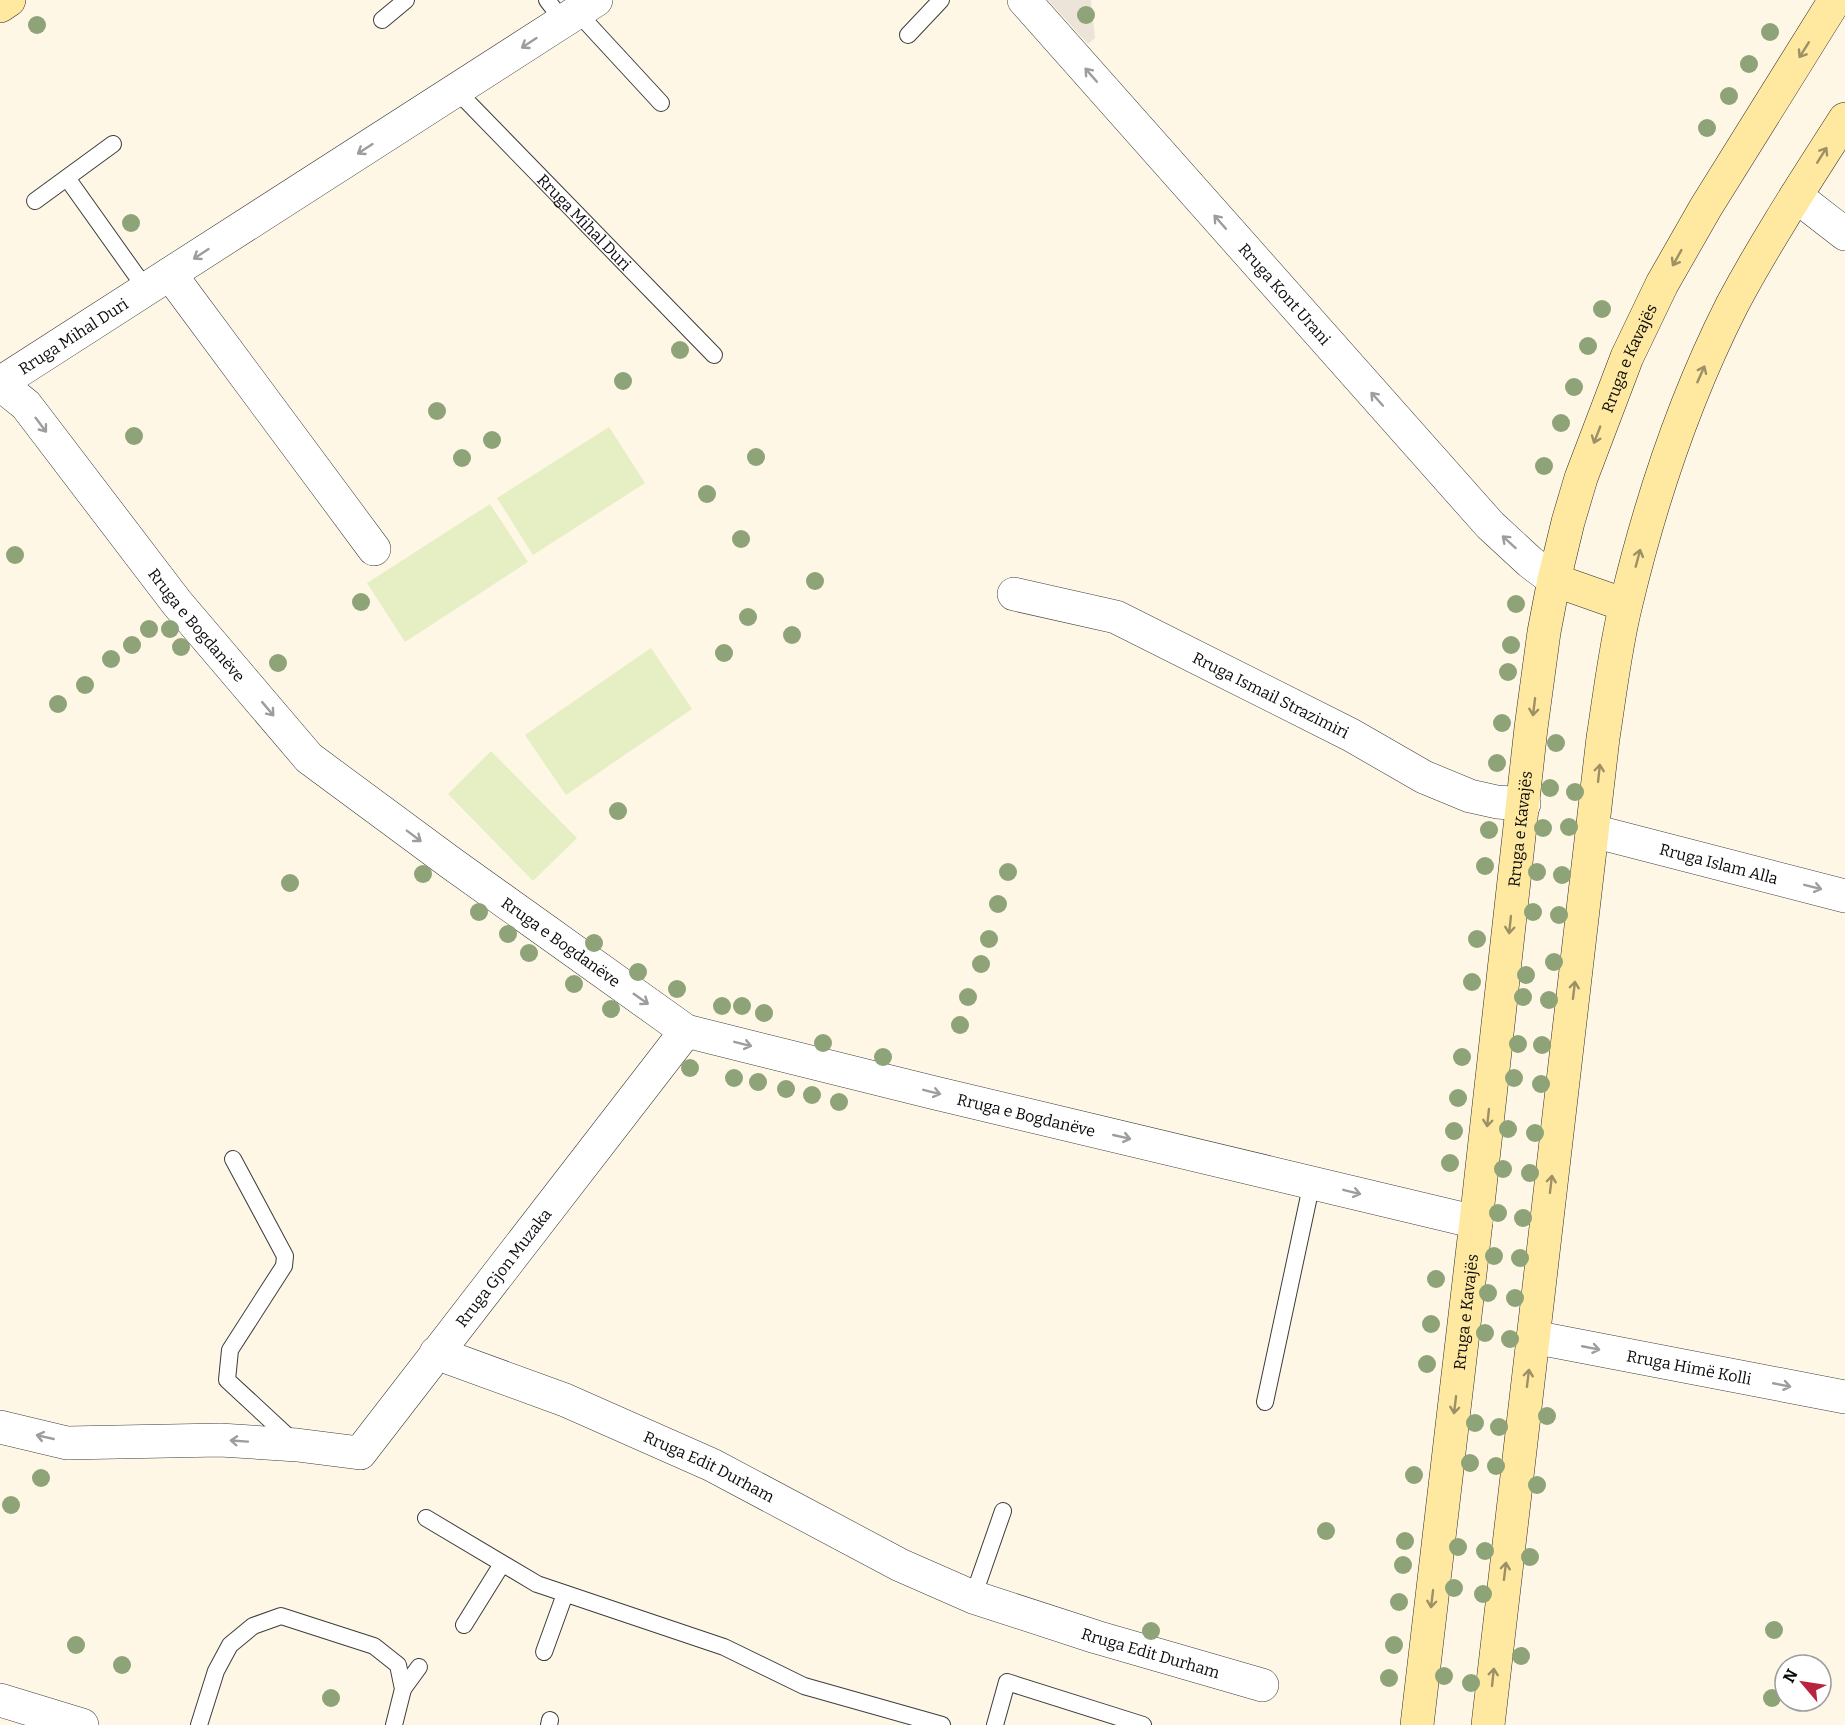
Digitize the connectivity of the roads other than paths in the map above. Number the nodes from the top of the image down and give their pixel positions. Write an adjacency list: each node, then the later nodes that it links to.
1 (9, 0): 6 (main road)
2 (406, 0): 9 (lane)
3 (940, 0): 10 (lane)
4 (1024, 0): 8 (street, Rruga Kont Urani)
5 (1835, 0): 23 (main road, Rruga e Kavajës, one-way to 23)
6 (0, 6)
7 (571, 8): 11 (street, Rruga Mihal Duri, one-way to 11); 12 (lane, Rruga Mihal Duri)
8 (1050, 15): 23 (street, Rruga Kont Urani, one-way to 8)
9 (382, 20)
10 (908, 35)
11 (456, 90): 19 (street, Rruga Mihal Duri, one-way to 19); 20 (lane, Rruga Mihal Duri)
12 (661, 103)
13 (1845, 119): 16 (main road, one-way to 13)
14 (113, 144): 15 (lane)
15 (67, 178): 17 (lane); 19 (lane, Rruga Mihal Duri)
16 (1796, 196): 18 (street); 25 (main road, one-way to 16)
17 (35, 201)
18 (1845, 234)
19 (158, 282): 21 (street, Rruga Mihal Duri); 22 (street, Rruga Mihal Duri)
20 (714, 355)
21 (0, 384): 29 (street, Rruga e Bogdanëve, one-way to 29)
22 (374, 549)
23 (1554, 580): 25 (main road); 26 (main road, Rruga e Kavajës, one-way to 26)
24 (1014, 594): 26 (street, Rruga Ismail Strazimiri)
25 (1625, 605): 27 (main road, one-way to 25)
26 (1524, 804): 32 (main road, Rruga e Kavajës, one-way to 32)
27 (1593, 831): 28 (street, Rruga Islam Alla, one-way to 28); 33 (main road, one-way to 27)
28 (1845, 896)
29 (686, 1031): 31 (street, Rruga e Bogdanëve, one-way to 31); 34 (street, Rruga Gjon Muzaka)
30 (233, 1159): 38 (lane)
31 (1312, 1182): 32 (street, Rruga e Bogdanëve, one-way to 32); 36 (lane)
32 (1476, 1222): 56 (main road, Rruga e Kavajës, one-way to 56)
33 (1533, 1337): 35 (street, Rruga Himë Kolli, one-way to 35); 57 (main road, one-way to 33)
34 (436, 1353): 38 (street, Rruga Gjon Muzaka); 43 (street, Rruga Edit Durham)
35 (1845, 1397)
36 (1265, 1402)
37 (0, 1427): 38 (street, Rruga Gjon Muzaka, one-way to 37)
38 (297, 1445)
39 (1003, 1511): 43 (lane)
40 (426, 1518): 41 (lane)
41 (502, 1564): 42 (lane); 44 (lane)
42 (565, 1594): 45 (lane); 53 (lane)
43 (973, 1597): 47 (street, Rruga Edit Durham)
44 (464, 1626)
45 (544, 1652)
46 (419, 1667): 48 (lane)
47 (1262, 1685)
48 (403, 1689): 51 (lane); 52 (lane)
49 (0, 1700): 50 (street)
50 (82, 1725)
51 (199, 1725)
52 (394, 1725)
53 (942, 1725)
54 (995, 1725): 55 (lane)
55 (1143, 1725)
56 (1417, 1725)
57 (1488, 1725)

